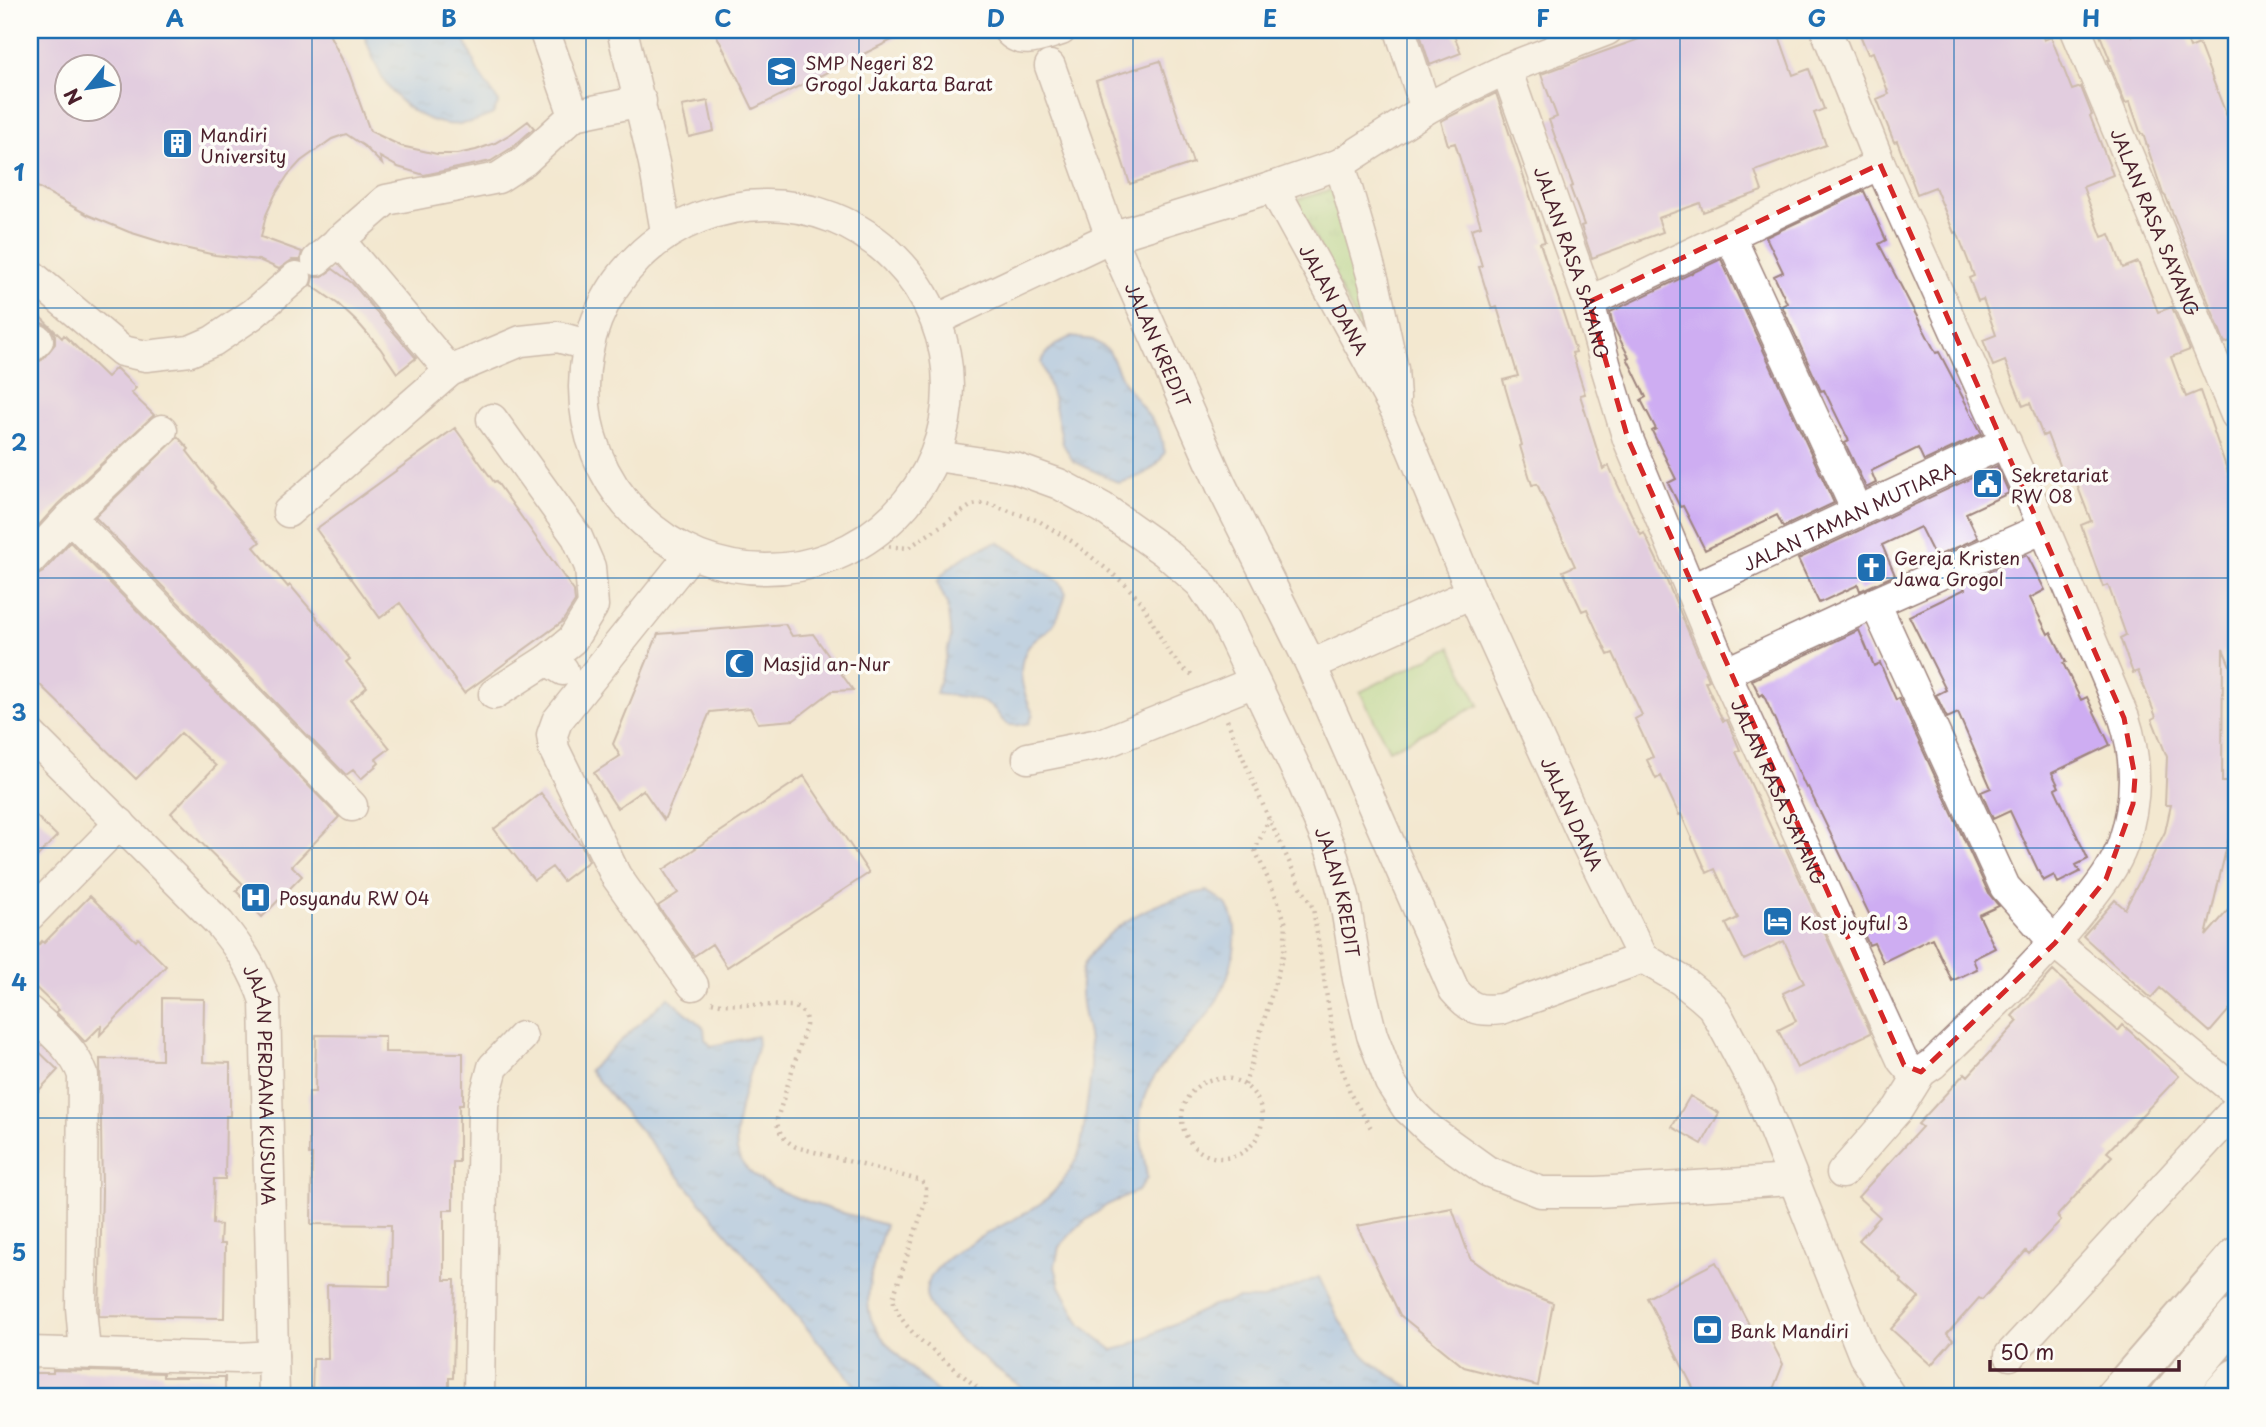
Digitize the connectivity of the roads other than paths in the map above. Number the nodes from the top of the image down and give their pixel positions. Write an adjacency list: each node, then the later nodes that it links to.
1 (544, 30): 13 (street)
2 (622, 30): 11 (street)
3 (1008, 30): 4 (street)
4 (1061, 30)
5 (1401, 30): 12 (street)
6 (1607, 30): 10 (street)
7 (1826, 30): 15 (street)
8 (2076, 30): 27 (street, JALAN RASA SAYANG)
9 (1050, 66): 19 (street, JALAN KREDIT)
10 (1510, 78): 12 (street); 22 (street, JALAN RASA SAYANG)
11 (640, 101): 13 (street); 17 (street)
12 (1426, 109): 14 (street)
13 (573, 115): 20 (street)
14 (1340, 164): 16 (street); 26 (street, JALAN DANA)
15 (1880, 164): 18 (street); 30 (street)
16 (1273, 187): 19 (street); 26 (street, JALAN DANA)
17 (666, 232): 23 (street); 24 (street)
18 (1730, 236): 22 (street); 32 (street)
19 (1111, 237): 23 (street); 42 (street, JALAN KREDIT)
20 (340, 240): 21 (street); 25 (street)
21 (30, 274)
22 (1589, 302): 38 (street, JALAN RASA SAYANG)
23 (936, 320): 31 (street)
24 (587, 345): 25 (street); 36 (street)
25 (450, 371): 33 (street)
26 (1396, 411): 39 (street, JALAN DANA)
27 (2236, 415)
28 (492, 419): 41 (street)
29 (162, 430): 34 (street)
30 (2006, 442): 32 (street, JALAN TAMAN MUTIARA); 35 (street)
31 (936, 456): 36 (street); 44 (street, JALAN KREDIT)
32 (1857, 510): 38 (street, JALAN TAMAN MUTIARA)
33 (288, 512)
34 (70, 517): 37 (street); 49 (street)
35 (2044, 528): 40 (street); 52 (street)
36 (691, 554): 45 (street)
37 (30, 560)
38 (1690, 590): 43 (street, JALAN RASA SAYANG)
39 (1472, 593): 42 (street); 53 (street, JALAN DANA)
40 (1875, 603): 43 (street); 52 (street)
41 (547, 660): 45 (street); 46 (street)
42 (1311, 665): 53 (street, JALAN KREDIT)
43 (1725, 673): 57 (street, JALAN RASA SAYANG)
44 (1254, 682): 48 (street); 61 (street, JALAN KREDIT)
45 (587, 685): 54 (street)
46 (494, 694)
47 (30, 734): 50 (street, JALAN PERDANA KUSUMA)
48 (1028, 758)
49 (352, 806)
50 (120, 823): 51 (street); 68 (street, JALAN PERDANA KUSUMA)
51 (30, 915)
52 (2055, 943): 57 (street); 58 (street)
53 (1643, 958): 61 (street)
54 (693, 985)
55 (30, 1012): 66 (street)
56 (522, 1037): 70 (street)
57 (1920, 1072): 60 (street)
58 (2236, 1092)
59 (2236, 1109): 67 (street)
60 (1842, 1173)
61 (1794, 1180): 71 (street)
62 (2236, 1258): 72 (highway)
63 (2236, 1289): 73 (highway)
64 (2236, 1317): 74 (highway)
65 (30, 1352): 66 (street)
66 (85, 1352): 68 (street)
67 (2010, 1355)
68 (273, 1356): 69 (street, JALAN PERDANA KUSUMA)
69 (274, 1397)
70 (479, 1397)
71 (1891, 1397)
72 (2115, 1397)
73 (2146, 1397)
74 (2169, 1397)

